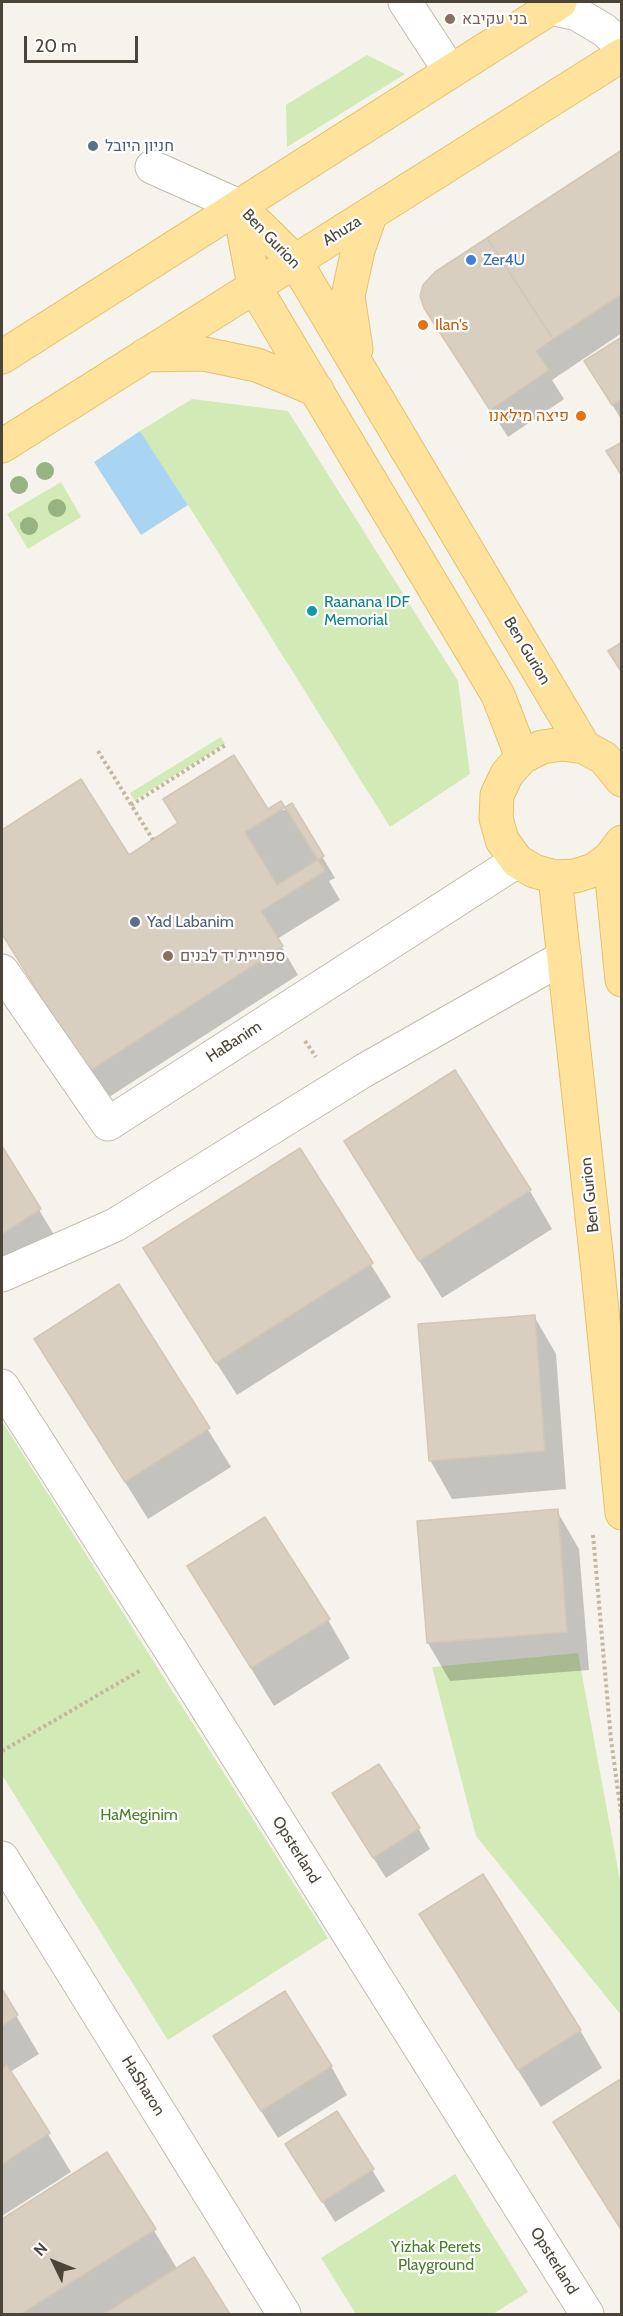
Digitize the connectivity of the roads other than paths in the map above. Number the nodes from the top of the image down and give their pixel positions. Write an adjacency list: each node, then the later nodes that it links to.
1 (405, 2): 5 (street)
2 (555, 5): 3 (street); 5 (main road)
3 (621, 46)
4 (621, 55): 8 (main road, Ahuza)
5 (450, 71): 7 (main road)
6 (152, 167): 7 (street)
7 (239, 206): 9 (main road, Ben Gurion); 10 (main road, Ben Gurion); 12 (main road)
8 (371, 213): 9 (main road, Ahuza); 13 (main road)
9 (296, 261): 10 (main road, Ahuza); 13 (main road, Ben Gurion)
10 (254, 286): 11 (main road, Ahuza); 14 (main road, Ben Gurion)
11 (145, 355): 14 (main road); 15 (main road, Ahuza)
12 (2, 357)
13 (359, 366): 16 (main road, Ben Gurion)
14 (317, 390): 17 (main road, Ben Gurion)
15 (2, 446)
16 (584, 747): 17 (main road); 18 (main road)
17 (522, 757): 20 (main road)
18 (621, 780)
19 (616, 850): 21 (main road); 24 (main road)
20 (517, 861): 21 (main road); 23 (street, HaBanim)
21 (555, 877): 22 (main road, Ben Gurion)
22 (564, 957): 25 (street); 27 (main road, Ben Gurion)
23 (2, 971)
24 (621, 980)
25 (2, 1275)
26 (2, 1386): 30 (street, Opsterland)
27 (621, 1513)
28 (2, 1858): 29 (street, HaSharon)
29 (284, 2314)
30 (587, 2314)

